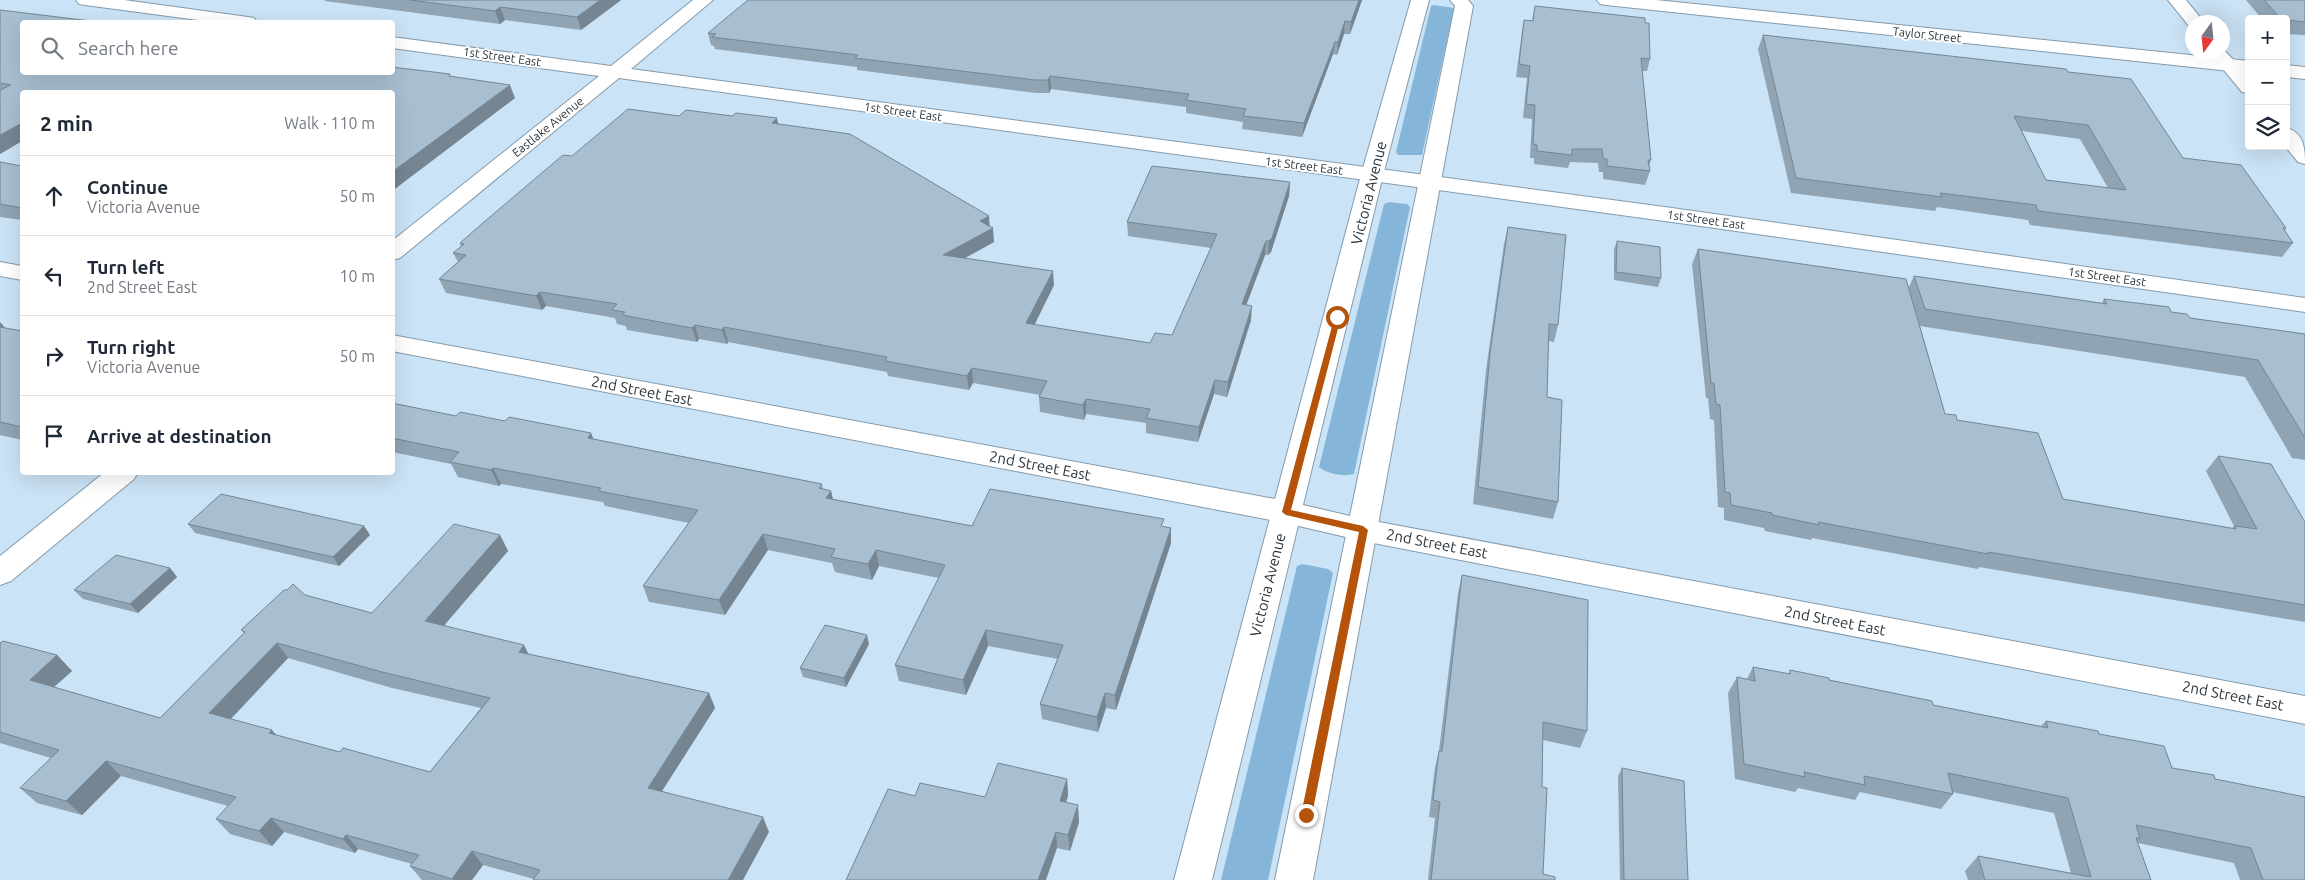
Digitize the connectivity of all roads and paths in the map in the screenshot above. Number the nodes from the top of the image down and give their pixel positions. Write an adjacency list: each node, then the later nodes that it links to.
1 (85, 0): 8 (street)
2 (704, 0): 15 (street, Eastlake Avenue)
3 (1420, 0): 20 (street, Victoria Avenue)
4 (1459, 0): 21 (street)
5 (1606, 0): 10 (street, Taylor Street)
6 (2177, 0): 7 (street)
7 (2189, 15)
8 (233, 20)
9 (395, 42): 15 (street, 1st Street East)
10 (2185, 55)
11 (2225, 60): 17 (street)
12 (2229, 60): 13 (street, Taylor Street)
13 (2245, 66)
14 (2290, 71): 16 (street)
15 (615, 72): 20 (street, 1st Street East); 22 (street, Eastlake Avenue)
16 (2305, 73)
17 (2245, 83)
18 (2290, 139): 19 (street)
19 (2305, 158)
20 (1372, 175): 21 (street, 1st Street East); 28 (street, Victoria Avenue)
21 (1429, 182): 25 (street, 1st Street East); 29 (street)
22 (395, 251)
23 (0, 269): 24 (street)
24 (20, 273)
25 (2305, 305)
26 (395, 344): 28 (street, 2nd Street East)
27 (120, 475): 30 (street)
28 (1286, 512): 29 (street, 2nd Street East); 32 (street, Victoria Avenue)
29 (1363, 530): 31 (street, 2nd Street East); 33 (street)
30 (0, 573)
31 (2305, 710)
32 (1193, 880)
33 (1294, 880)

